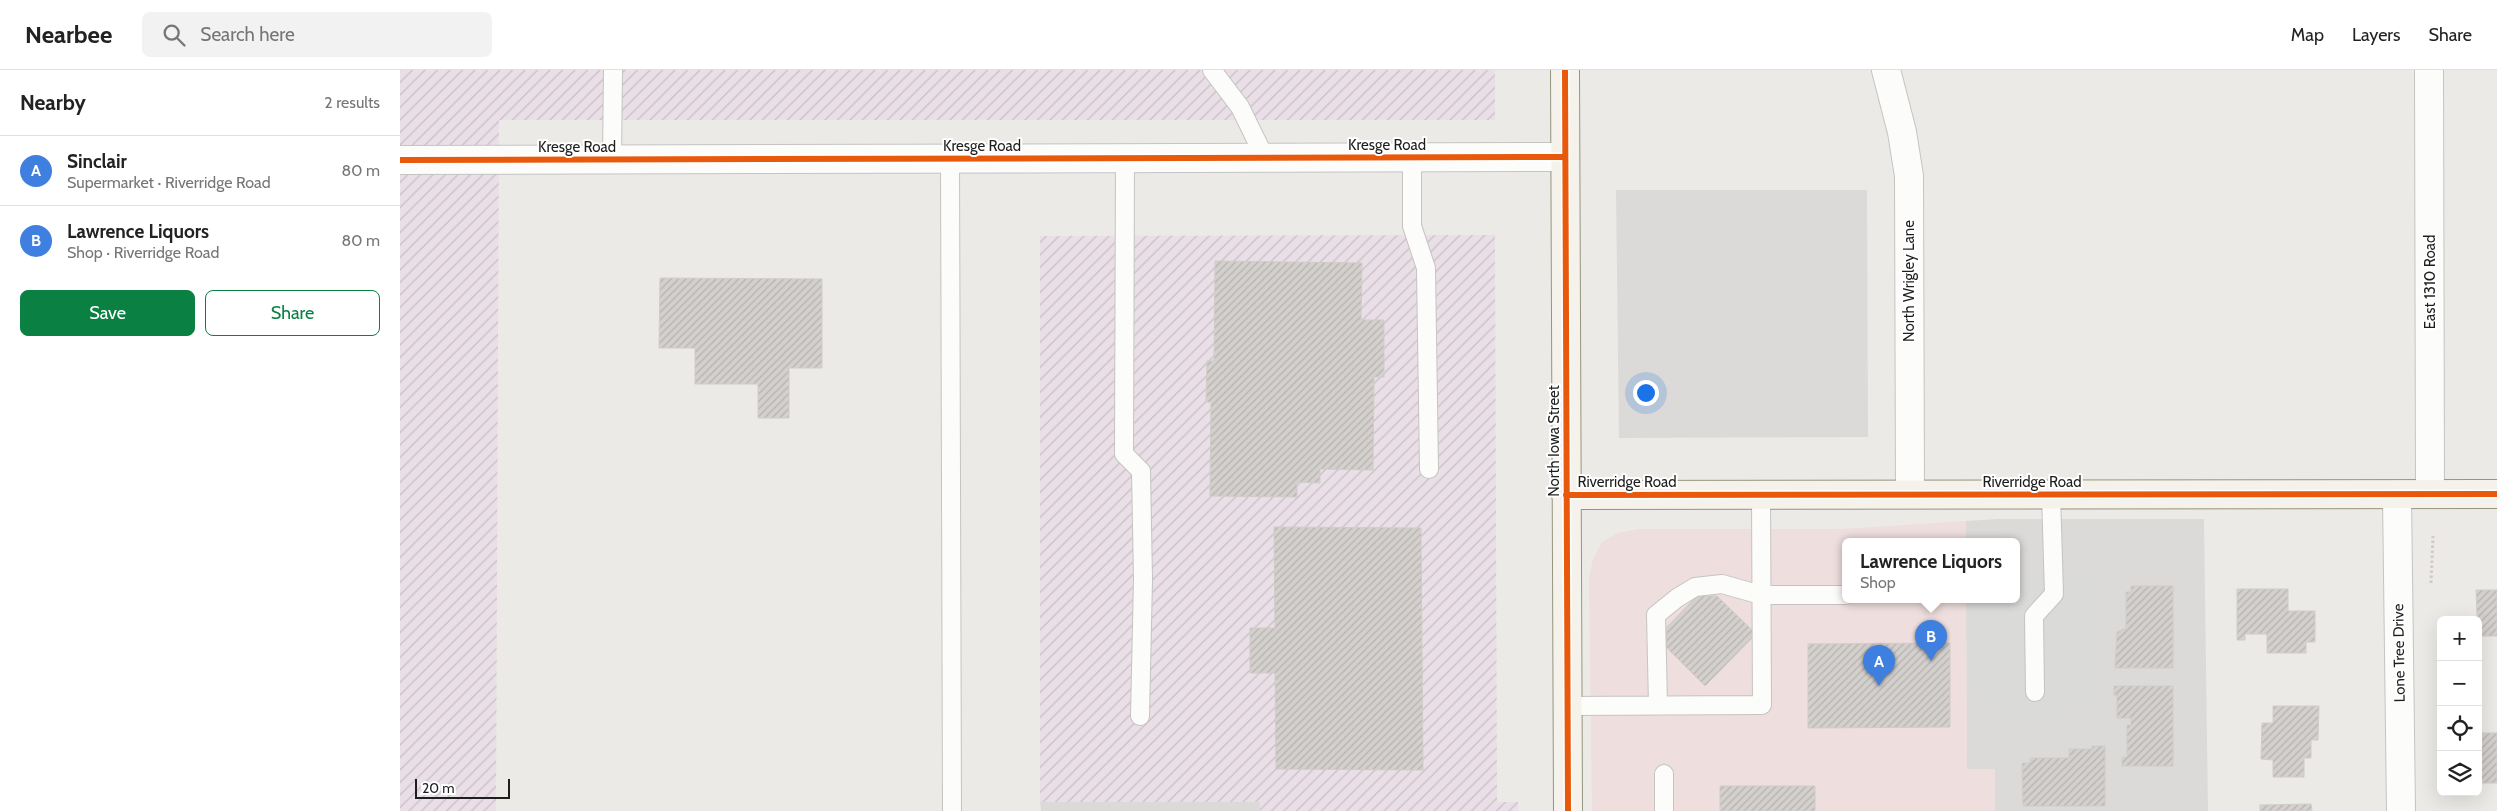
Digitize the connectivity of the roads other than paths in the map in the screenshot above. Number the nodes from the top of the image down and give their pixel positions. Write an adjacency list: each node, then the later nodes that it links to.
1 (613, 70): 11 (lane)
2 (1212, 70): 10 (lane)
3 (1565, 70): 7 (street, North Iowa Street)
4 (1886, 70): 15 (street, North Wrigley Lane)
5 (2429, 70): 17 (street, East 1310 Road)
6 (1412, 157): 7 (street, Kresge Road); 10 (street, Kresge Road); 13 (lane)
7 (1565, 157): 19 (street, North Iowa Street)
8 (950, 158): 9 (street, Kresge Road); 11 (street, Kresge Road); 28 (lane)
9 (1125, 158): 10 (street, Kresge Road); 26 (lane)
10 (1265, 158)
11 (612, 159): 12 (street, Kresge Road)
12 (400, 160)
13 (1429, 469)
14 (1761, 494): 15 (street, Riverridge Road); 19 (street, Riverridge Road); 21 (lane)
15 (1910, 494): 16 (street, Riverridge Road)
16 (2051, 494): 20 (street, Riverridge Road); 23 (lane)
17 (2430, 494): 18 (street, Riverridge Road); 20 (street, Riverridge Road)
18 (2497, 494)
19 (1566, 495): 25 (street, North Iowa Street)
20 (2397, 496): 31 (street, Lone Tree Drive)
21 (1761, 595): 22 (lane); 24 (lane); 24 (lane)
22 (1842, 595)
23 (2035, 692)
24 (1658, 705): 25 (lane)
25 (1567, 706): 29 (street, North Iowa Street)
26 (1140, 716)
27 (1664, 774): 30 (lane)
28 (952, 811)
29 (1568, 811)
30 (1664, 811)
31 (2401, 811)

